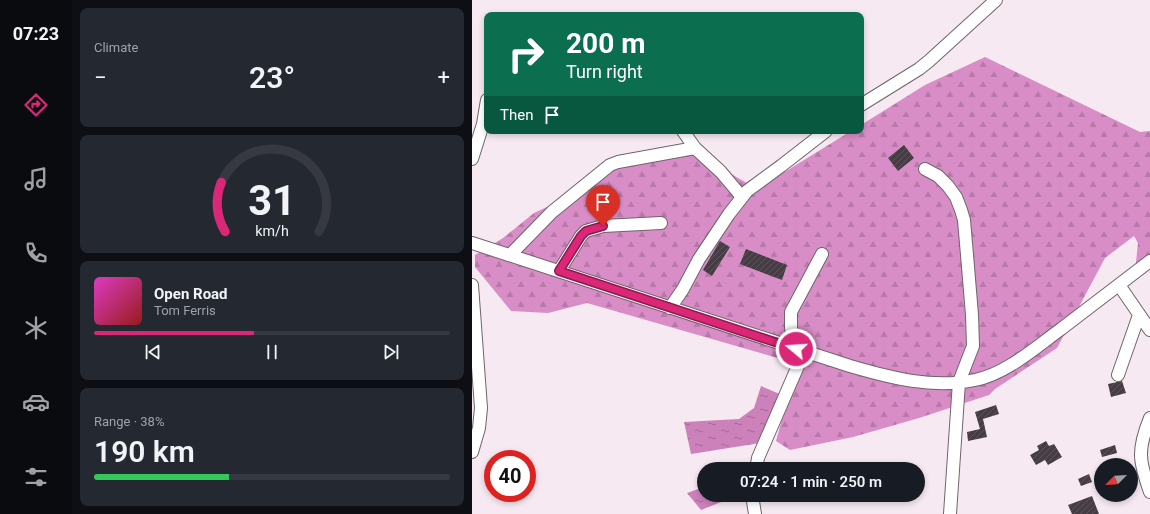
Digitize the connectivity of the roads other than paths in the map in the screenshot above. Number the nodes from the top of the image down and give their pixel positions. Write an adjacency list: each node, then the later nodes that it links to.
1 (996, 0): 2 (street)
2 (864, 103)
3 (484, 118): 7 (street)
4 (685, 134): 6 (street)
5 (822, 134): 9 (street)
6 (695, 148): 9 (street); 13 (street)
7 (472, 159)
8 (924, 169): 23 (street)
9 (742, 197): 18 (street)
10 (661, 223): 15 (street)
11 (472, 243): 13 (street)
12 (822, 254): 21 (street)
13 (510, 255): 15 (street)
14 (1150, 261): 17 (street)
15 (559, 271): 18 (street)
16 (472, 285): 25 (street)
17 (1119, 285): 19 (street); 23 (street)
18 (670, 308): 21 (street)
19 (1139, 315): 20 (street); 22 (street)
20 (1150, 330)
21 (800, 350): 23 (street); 26 (street)
22 (1118, 375)
23 (959, 382): 30 (street)
24 (1150, 418): 27 (street)
25 (472, 452)
26 (757, 462)
27 (1150, 492)
28 (753, 502): 29 (street)
29 (755, 514)
30 (950, 514)

